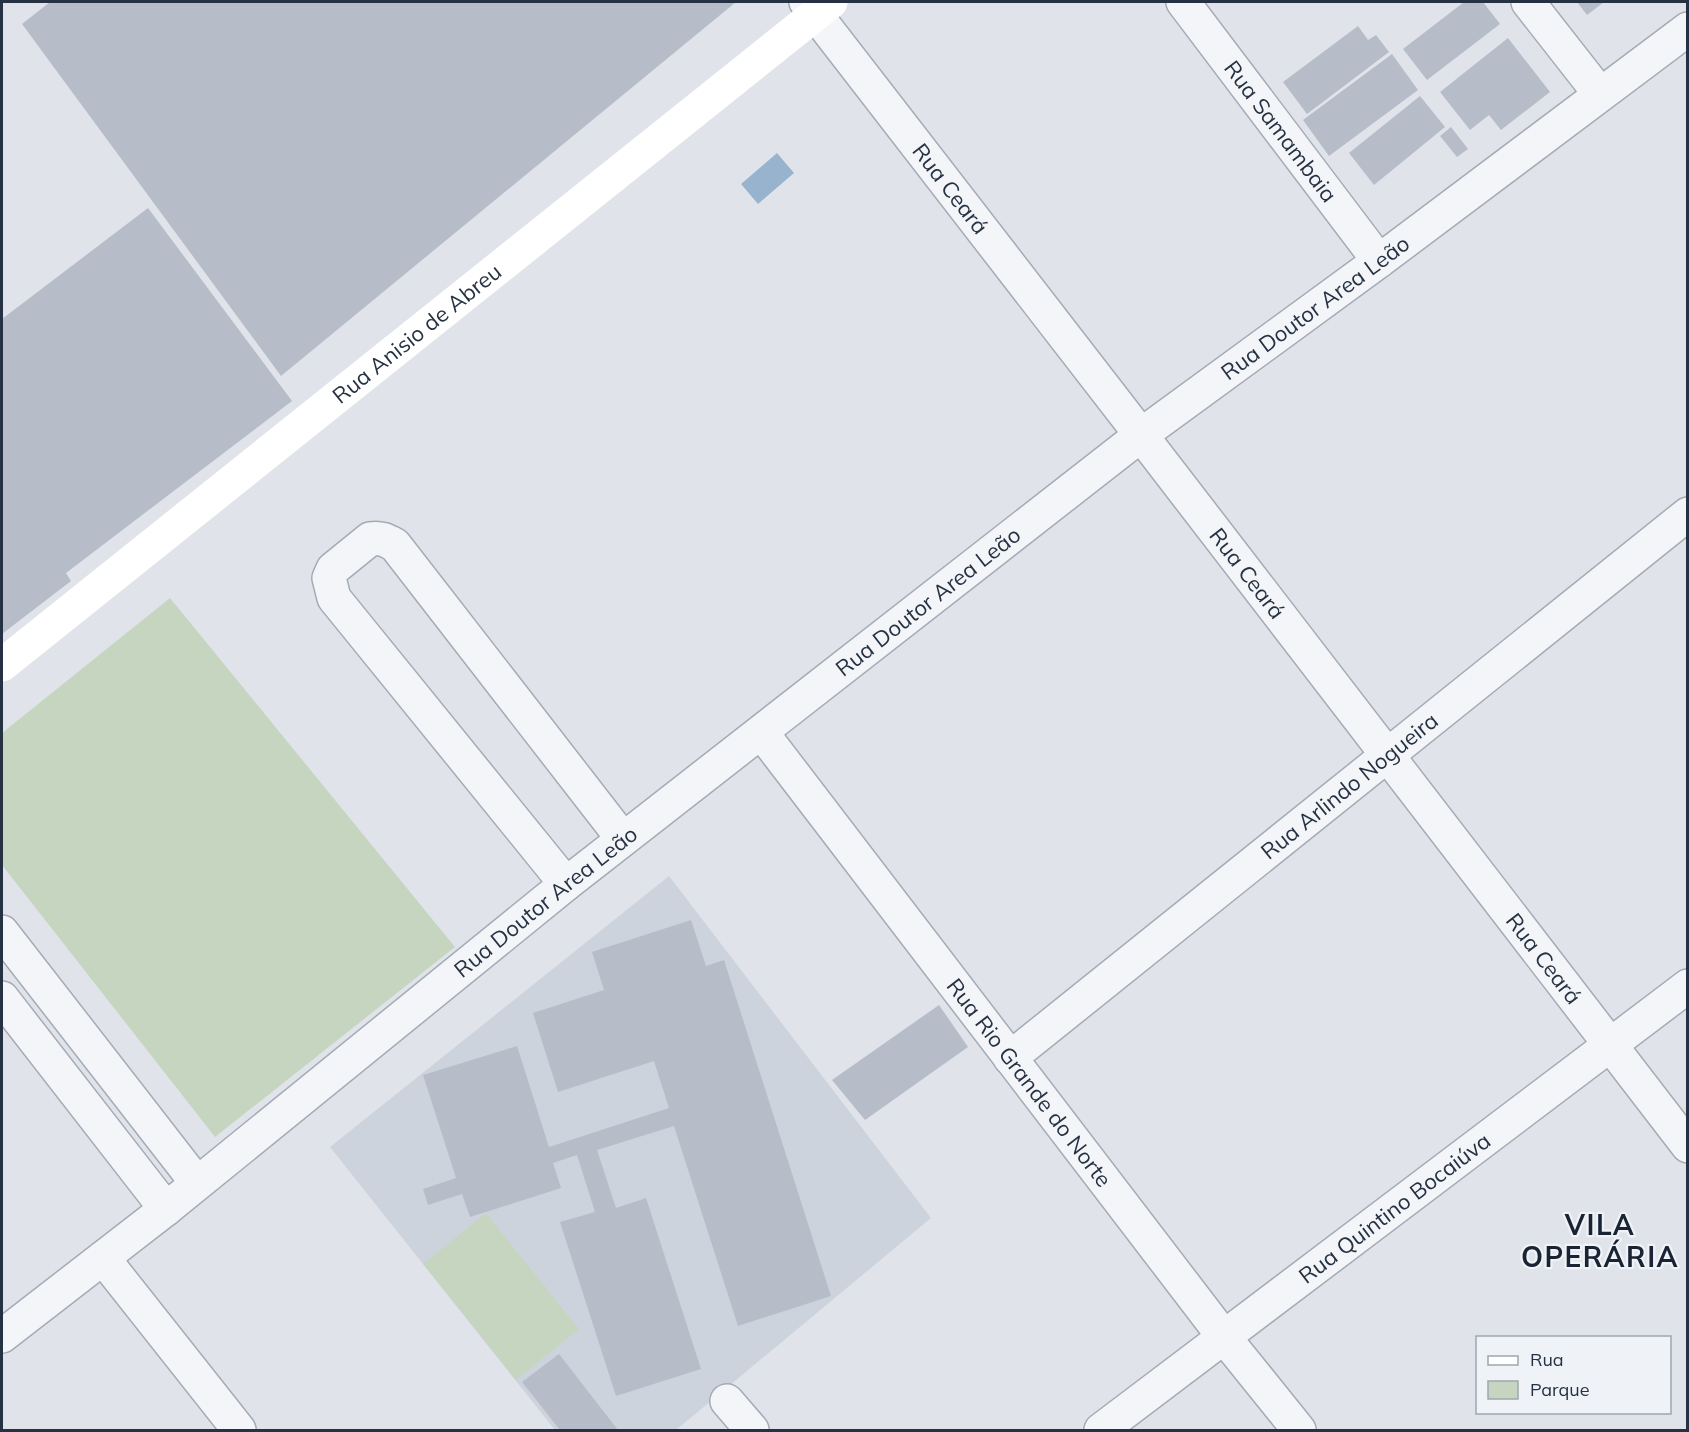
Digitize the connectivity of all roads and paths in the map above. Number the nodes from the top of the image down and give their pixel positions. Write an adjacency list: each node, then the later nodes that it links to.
1 (1183, 2): 6 (street, Rua Samambaia)
2 (1528, 2): 5 (street)
3 (817, 6): 7 (street, Rua Ceará); 9 (main road, Rua Anisio de Abreu)
4 (1688, 28): 5 (street, Rua Doutor Area Leão)
5 (1600, 94): 6 (street, Rua Doutor Area Leão)
6 (1379, 261): 7 (street, Rua Doutor Area Leão)
7 (1141, 435): 10 (street, Rua Doutor Area Leão); 11 (street, Rua Ceará)
8 (1688, 514): 11 (street, Rua Arlindo Nogueira)
9 (2, 665)
10 (762, 733): 12 (street, Rua Doutor Area Leão); 18 (street, Rua Rio Grande do Norte)
11 (1386, 756): 17 (street, Rua Ceará); 18 (street, Rua Arlindo Nogueira)
12 (623, 839): 13 (street, Rua Doutor Area Leão); 13 (street)
13 (566, 885): 20 (street, Rua Doutor Area Leão)
14 (2, 932): 20 (street)
15 (1688, 986): 17 (street, Rua Quintino Bocaiúva)
16 (2, 998): 20 (street)
17 (1610, 1046): 19 (street, Rua Ceará); 23 (street, Rua Quintino Bocaiúva)
18 (1010, 1058): 23 (street, Rua Rio Grande do Norte)
19 (1688, 1146)
20 (182, 1196): 21 (street, Rua Doutor Area Leão)
21 (104, 1258): 22 (street, Rua Doutor Area Leão); 25 (street)
22 (2, 1336)
23 (1224, 1337): 27 (street, Rua Quintino Bocaiúva); 28 (street, Rua Rio Grande do Norte)
24 (728, 1401): 26 (street)
25 (239, 1431)
26 (752, 1431)
27 (1101, 1431)
28 (1299, 1431)

